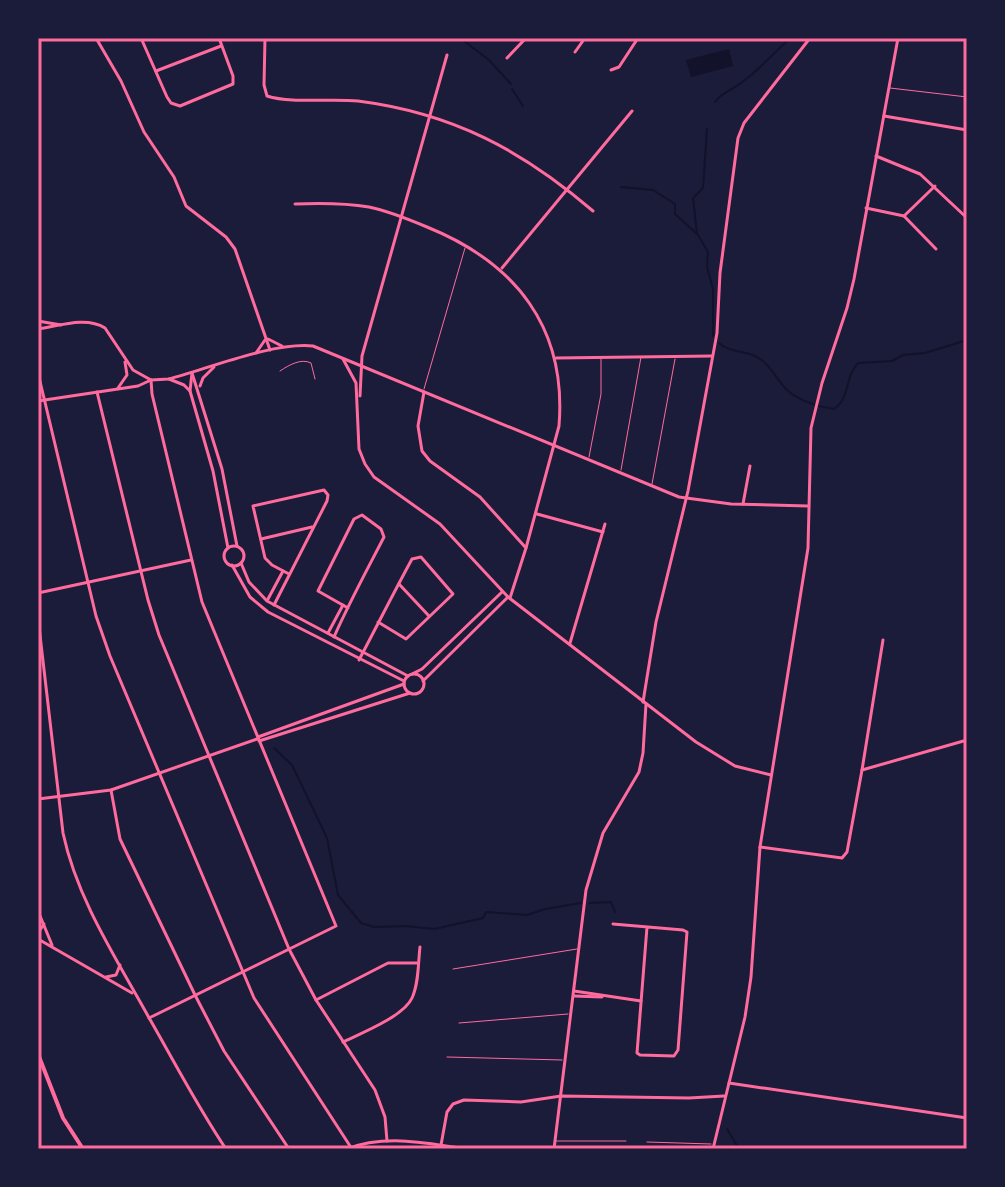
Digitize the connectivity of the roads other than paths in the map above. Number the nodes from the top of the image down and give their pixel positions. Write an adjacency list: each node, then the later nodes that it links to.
1 (96, 38): 38 (street)
2 (141, 38): 15 (street)
3 (219, 38): 10 (street)
4 (265, 38): 19 (street)
5 (526, 38): 13 (street)
6 (585, 38): 11 (street)
7 (638, 38): 14 (street)
8 (810, 38): 43 (street)
9 (898, 38): 16 (street)
10 (221, 46): 15 (street); 15 (street)
11 (575, 52)
12 (447, 55): 19 (street)
13 (507, 58)
14 (611, 70)
15 (156, 71)
16 (889, 87): 17 (lane); 20 (street)
17 (967, 97)
18 (632, 111): 24 (street)
19 (430, 116): 24 (street); 30 (street)
20 (884, 116): 21 (street); 22 (street)
21 (967, 130)
22 (876, 156): 23 (street); 26 (street)
23 (935, 186): 29 (street); 31 (street)
24 (568, 189): 28 (street); 34 (street)
25 (295, 204): 30 (street)
26 (866, 208): 29 (street); 74 (street)
27 (967, 210): 31 (street)
28 (593, 211)
29 (904, 216): 33 (street)
30 (402, 217): 32 (street); 50 (street)
31 (966, 217)
32 (465, 246): 34 (street); 63 (lane)
33 (936, 249)
34 (500, 269): 47 (street)
35 (38, 321): 36 (street)
36 (61, 325): 37 (street); 46 (street)
37 (38, 329)
38 (266, 336): 39 (street); 40 (street); 41 (street)
39 (285, 347): 40 (street); 42 (street)
40 (270, 350): 41 (street)
41 (253, 355): 49 (street)
42 (340, 356): 50 (street); 64 (street)
43 (712, 356): 45 (street); 72 (street)
44 (641, 357): 45 (street); 48 (street); 70 (lane)
45 (675, 357): 71 (lane)
46 (125, 358): 58 (street); 59 (street)
47 (555, 358): 48 (street); 67 (street)
48 (601, 358): 68 (lane)
49 (215, 366): 54 (street); 60 (street)
50 (360, 366): 51 (street); 55 (street)
51 (366, 369): 55 (street); 63 (street)
52 (280, 371): 57 (lane)
53 (38, 373): 65 (street)
54 (192, 373): 56 (street); 60 (street); 61 (street)
55 (362, 374): 64 (street)
56 (169, 379): 58 (street); 61 (street)
57 (315, 379)
58 (151, 380): 59 (street); 85 (street)
59 (116, 389): 62 (street)
60 (199, 390): 75 (street)
61 (190, 391): 76 (street)
62 (97, 392): 65 (street); 88 (street)
63 (424, 392): 67 (street); 84 (street)
64 (358, 399): 93 (street)
65 (44, 400): 66 (street); 91 (street)
66 (38, 401)
67 (555, 445): 68 (street); 77 (street)
68 (589, 460): 70 (street)
69 (750, 466): 73 (street)
70 (620, 473): 71 (street)
71 (652, 487): 72 (street)
72 (686, 498): 73 (street); 115 (street)
73 (743, 504): 74 (street)
74 (808, 506): 121 (street)
75 (230, 512): 76 (street); 82 (street)
76 (221, 513): 83 (street)
77 (536, 513): 80 (street); 84 (street)
78 (605, 524): 80 (street)
79 (312, 527): 81 (street); 81 (street); 90 (street)
80 (603, 532): 108 (street)
81 (261, 539): 89 (street)
82 (237, 546): 83 (street); 86 (street)
83 (228, 548): 87 (street)
84 (526, 548): 95 (street)
85 (192, 559): 88 (street); 116 (street)
86 (241, 563): 87 (street); 96 (street)
87 (232, 565): 104 (street)
88 (141, 571): 91 (street); 118 (street)
89 (283, 571): 90 (street); 96 (street)
90 (289, 574): 97 (street)
91 (88, 584): 94 (street); 120 (street)
92 (399, 584): 100 (street); 100 (street); 103 (street)
93 (502, 592): 95 (street); 111 (street)
94 (38, 593)
95 (509, 597): 108 (street); 112 (street)
96 (267, 601): 97 (street)
97 (274, 605): 102 (street)
98 (343, 605): 99 (street); 99 (street); 105 (street)
99 (348, 608): 106 (street)
100 (429, 616): 103 (street)
101 (38, 618): 123 (street)
102 (303, 620): 104 (street); 105 (street)
103 (378, 622): 109 (street)
104 (299, 629): 110 (street)
105 (328, 634): 106 (street)
106 (334, 637): 109 (street)
107 (883, 640): 119 (street)
108 (570, 645): 115 (street)
109 (363, 652): 110 (street); 111 (street)
110 (359, 660): 113 (street)
111 (410, 675): 112 (street); 113 (street)
112 (423, 681): 114 (street)
113 (404, 683): 114 (street); 116 (street)
114 (410, 693): 116 (street)
115 (644, 703): 121 (street); 134 (street)
116 (259, 739): 118 (street); 135 (street)
117 (967, 740): 119 (street)
118 (209, 756): 120 (street); 135 (street)
119 (862, 770): 125 (street)
120 (159, 774): 122 (street); 139 (street)
121 (771, 775): 125 (street)
122 (111, 790): 123 (street); 143 (street)
123 (59, 797): 124 (street); 137 (street)
124 (38, 799)
125 (760, 847): 153 (street)
126 (38, 911): 127 (street)
127 (44, 924): 130 (street); 132 (street)
128 (613, 924): 129 (street)
129 (647, 927): 145 (street); 145 (street)
130 (38, 933)
131 (38, 939): 132 (street)
132 (53, 945): 140 (street)
133 (420, 947): 136 (street)
134 (579, 948): 138 (lane); 141 (street)
135 (289, 949): 139 (street); 144 (street)
136 (418, 963): 144 (street); 149 (street)
137 (120, 965): 140 (street); 142 (street)
138 (453, 969)
139 (241, 972): 143 (street); 163 (street)
140 (106, 977): 142 (street)
141 (573, 994): 145 (street); 146 (street)
142 (135, 995): 147 (street)
143 (195, 995): 147 (street); 166 (street)
144 (316, 1000): 149 (street)
145 (641, 1001)
146 (570, 1014): 148 (lane); 152 (street)
147 (149, 1018): 165 (street)
148 (459, 1023)
149 (343, 1042): 157 (street)
150 (38, 1054): 164 (main road)
151 (447, 1057): 152 (lane)
152 (564, 1060): 154 (street)
153 (729, 1083): 155 (street); 156 (street)
154 (561, 1096): 155 (street); 158 (street); 161 (street)
155 (725, 1096): 162 (street)
156 (967, 1118)
157 (387, 1141): 161 (street); 163 (street)
158 (556, 1141): 159 (lane); 168 (street)
159 (626, 1141)
160 (647, 1142): 162 (lane)
161 (441, 1145): 167 (street)
162 (713, 1146)
163 (350, 1148)
164 (83, 1149)
165 (226, 1149)
166 (289, 1149)
167 (466, 1149)
168 (554, 1149)

